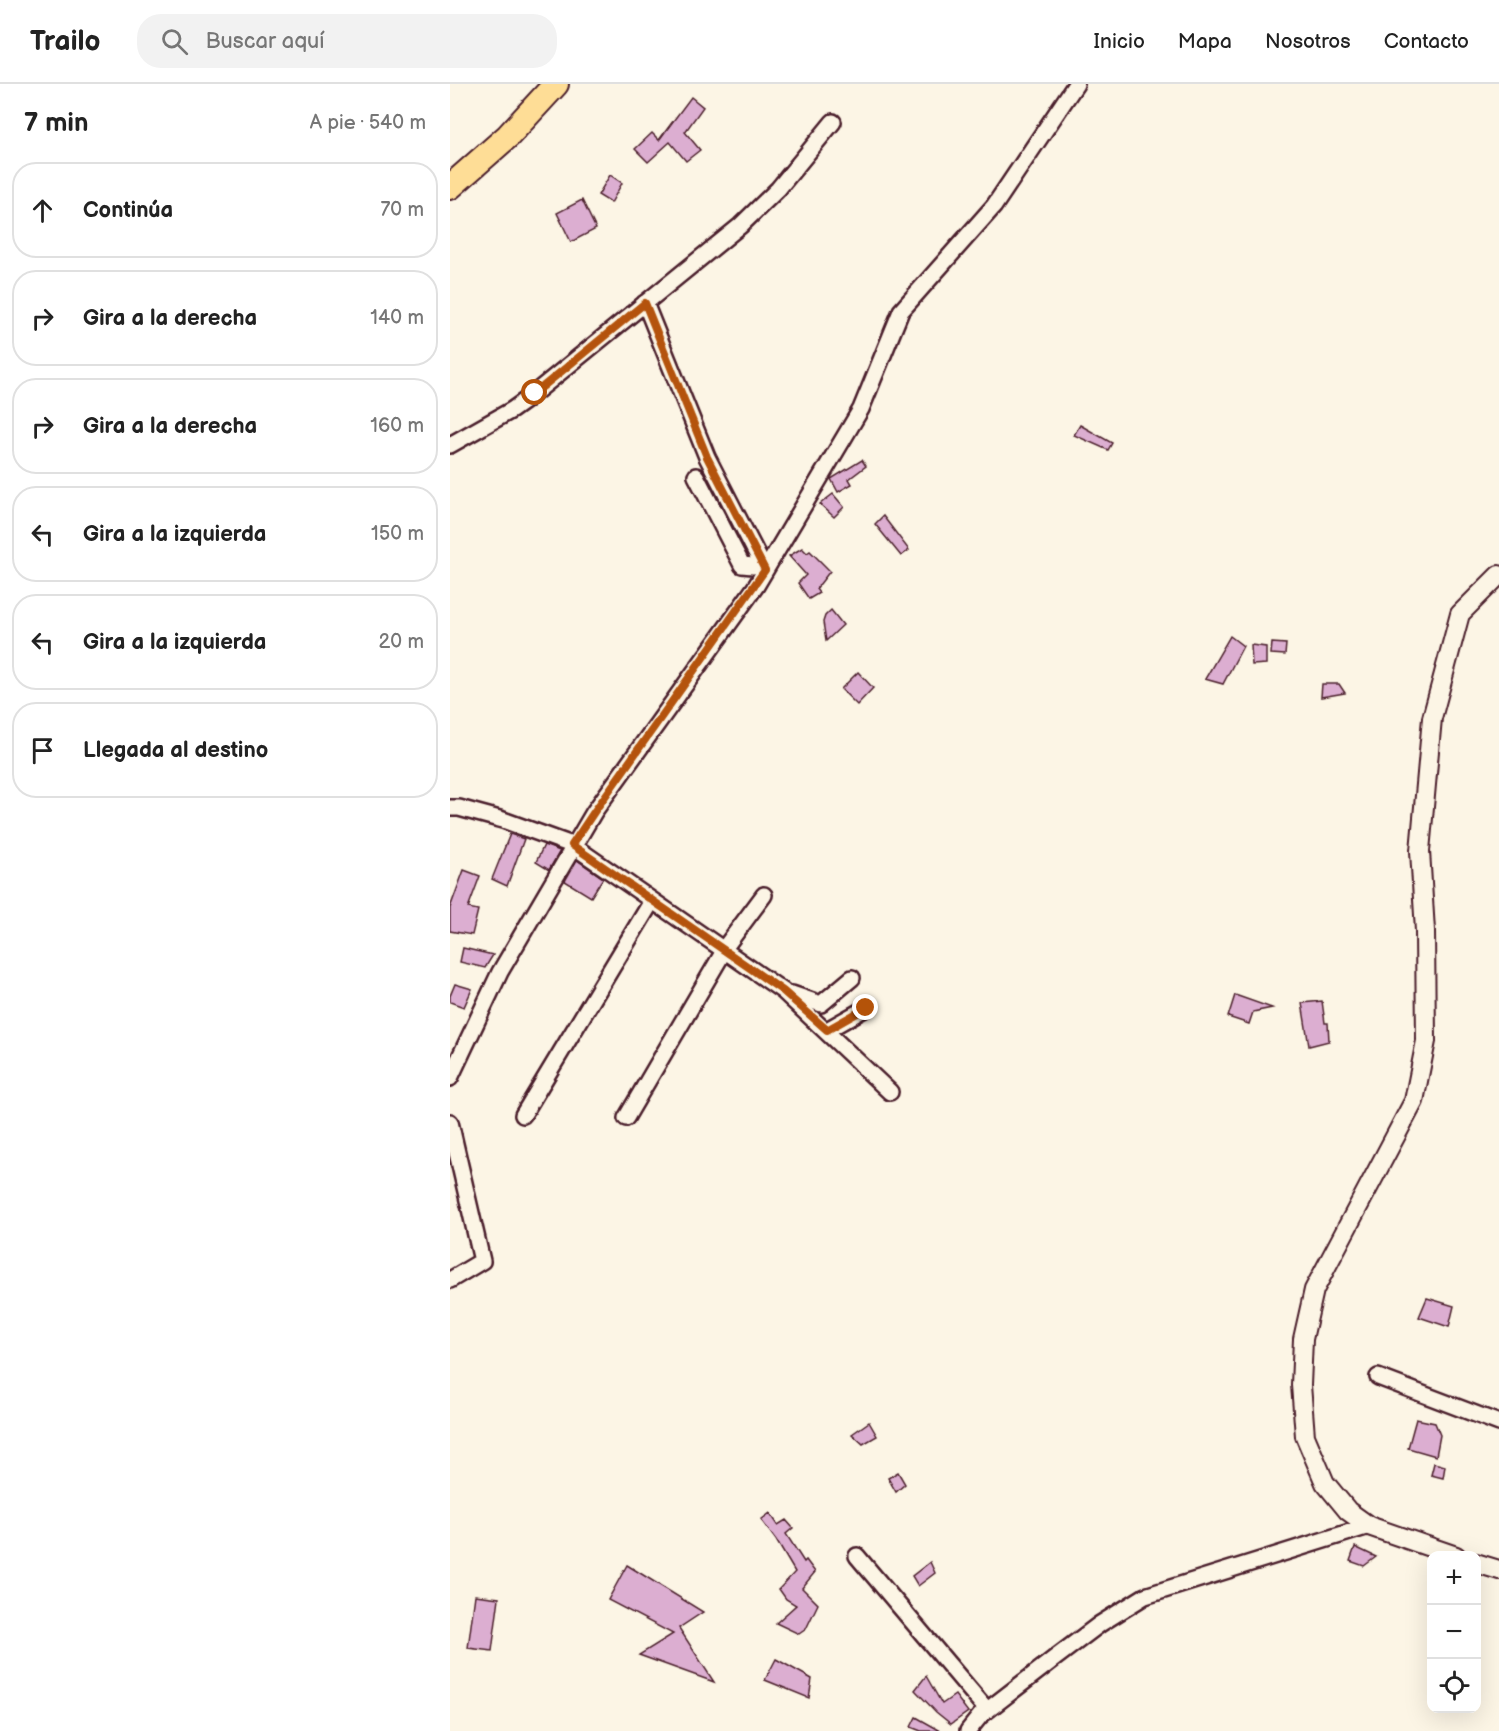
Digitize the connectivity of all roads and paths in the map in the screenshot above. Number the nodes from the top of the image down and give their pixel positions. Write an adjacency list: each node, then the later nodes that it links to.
1 (556, 84): 4 (main road)
2 (1076, 84): 8 (street)
3 (833, 122): 5 (street)
4 (450, 187)
5 (645, 303): 6 (street); 8 (street)
6 (450, 445)
7 (696, 476): 8 (street)
8 (763, 566): 11 (street)
9 (1499, 575): 27 (street)
10 (450, 808): 11 (street)
11 (572, 845): 13 (street); 19 (street)
12 (764, 895): 14 (street)
13 (652, 901): 14 (street); 21 (street)
14 (724, 951): 16 (street); 22 (street)
15 (852, 978): 16 (street)
16 (783, 991): 18 (street)
17 (866, 1008): 18 (street)
18 (827, 1030): 20 (street)
19 (450, 1078)
20 (890, 1092)
21 (523, 1114)
22 (626, 1118)
23 (450, 1122): 24 (street)
24 (450, 1280)
25 (1378, 1377): 26 (street)
26 (1499, 1423)
27 (1369, 1526): 28 (street); 32 (street)
28 (1441, 1551)
29 (857, 1556): 32 (street)
30 (1481, 1565): 31 (street)
31 (1499, 1570)
32 (987, 1710): 33 (street)
33 (968, 1731)

